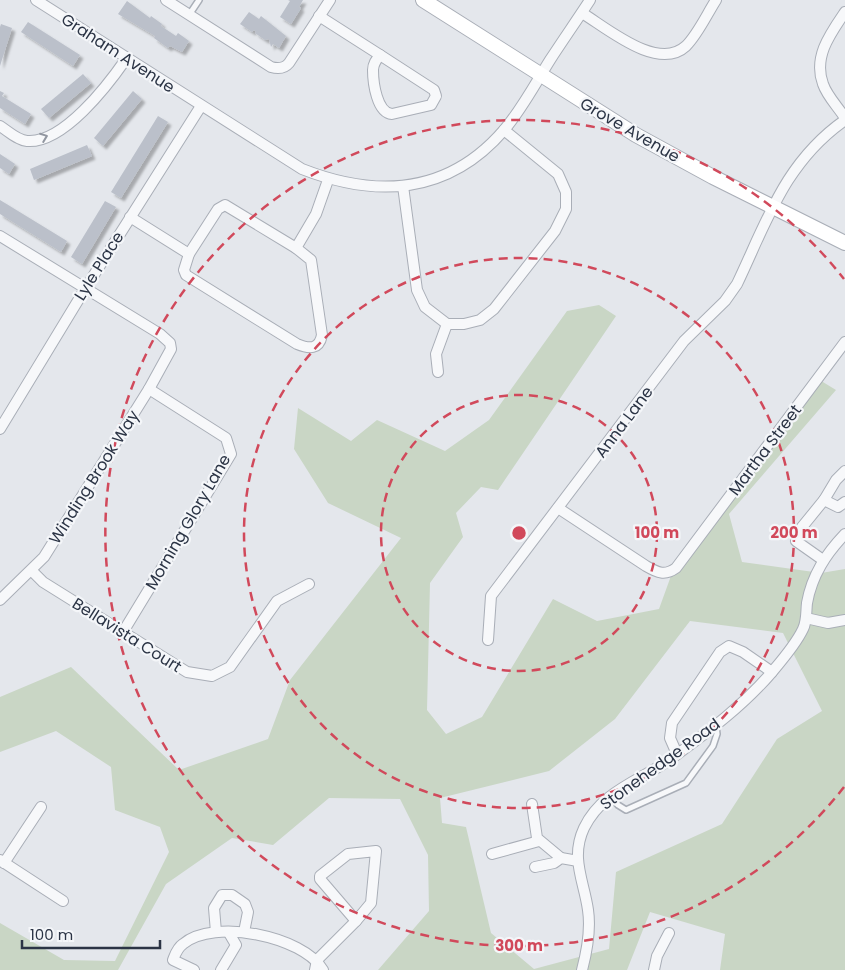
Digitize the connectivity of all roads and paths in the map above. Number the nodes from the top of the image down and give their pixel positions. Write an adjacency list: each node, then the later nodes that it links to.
1 (36, 0): 13 (street, Graham Avenue)
2 (166, 0): 10 (street)
3 (199, 0): 10 (lane)
4 (330, 0): 11 (street)
5 (423, 0): 14 (street, Grove Avenue)
6 (590, 0): 9 (street, Graham Avenue)
7 (716, 0): 9 (street)
8 (845, 12): 16 (street)
9 (582, 13): 14 (street, Graham Avenue)
10 (189, 15): 11 (street)
11 (319, 16): 12 (street)
12 (380, 56): 12 (street)
13 (126, 59): 15 (street, Graham Avenue); 17 (street, one-way to 13)
14 (540, 75): 18 (street, Graham Avenue); 21 (street, Grove Avenue)
15 (201, 106): 19 (street, Graham Avenue); 22 (street, Lyle Place)
16 (845, 119): 21 (street, Anna Lane)
17 (0, 126)
18 (504, 130): 20 (street, Graham Avenue); 28 (street)
19 (328, 180): 20 (street, Graham Avenue); 25 (street)
20 (403, 186): 28 (street)
21 (773, 208): 24 (street, Grove Avenue); 36 (street, Anna Lane)
22 (130, 217): 26 (street); 27 (street, Lyle Place)
23 (0, 236): 27 (street)
24 (845, 243)
25 (296, 248): 26 (street); 26 (street)
26 (189, 254)
27 (85, 288): 31 (street, Winding Brook Way); 32 (street, Lyle Place)
28 (447, 324): 30 (street)
29 (845, 342): 36 (street, Martha Street)
30 (438, 372)
31 (149, 389): 39 (street, Winding Brook Way); 44 (street, Morning Glory Lane)
32 (0, 428)
33 (845, 472): 34 (street)
34 (824, 500): 35 (street); 38 (street)
35 (845, 502)
36 (558, 508): 45 (street, Anna Lane)
37 (845, 534): 38 (street, Stonehedge Road)
38 (823, 560): 42 (street, Stonehedge Road)
39 (32, 571): 41 (street, Winding Brook Way); 44 (street, Bellavista Court)
40 (309, 584): 44 (street, Bellavista Court)
41 (0, 600)
42 (806, 618): 43 (street); 46 (street, Stonehedge Road)
43 (845, 620)
44 (123, 632)
45 (488, 640)
46 (772, 672): 47 (street, Stonehedge Road); 48 (street)
47 (716, 725): 48 (street, Stonehedge Road); 49 (lane)
48 (677, 754): 49 (street, Stonehedge Road)
49 (610, 796): 55 (street, Stonehedge Road)
50 (532, 804): 52 (street)
51 (41, 807): 56 (street)
52 (539, 840): 53 (street); 54 (street)
53 (492, 854)
54 (561, 858): 55 (street); 57 (street)
55 (578, 861): 68 (street, Stonehedge Road)
56 (2, 862): 58 (street)
57 (535, 867)
58 (63, 901)
59 (356, 921): 59 (street); 64 (street)
60 (216, 932): 61 (street); 62 (street); 65 (street)
61 (244, 932): 62 (street); 64 (street)
62 (229, 933): 66 (street)
63 (669, 933): 69 (street)
64 (316, 965): 67 (street)
65 (194, 970)
66 (221, 970)
67 (323, 970)
68 (582, 970)
69 (654, 970)

